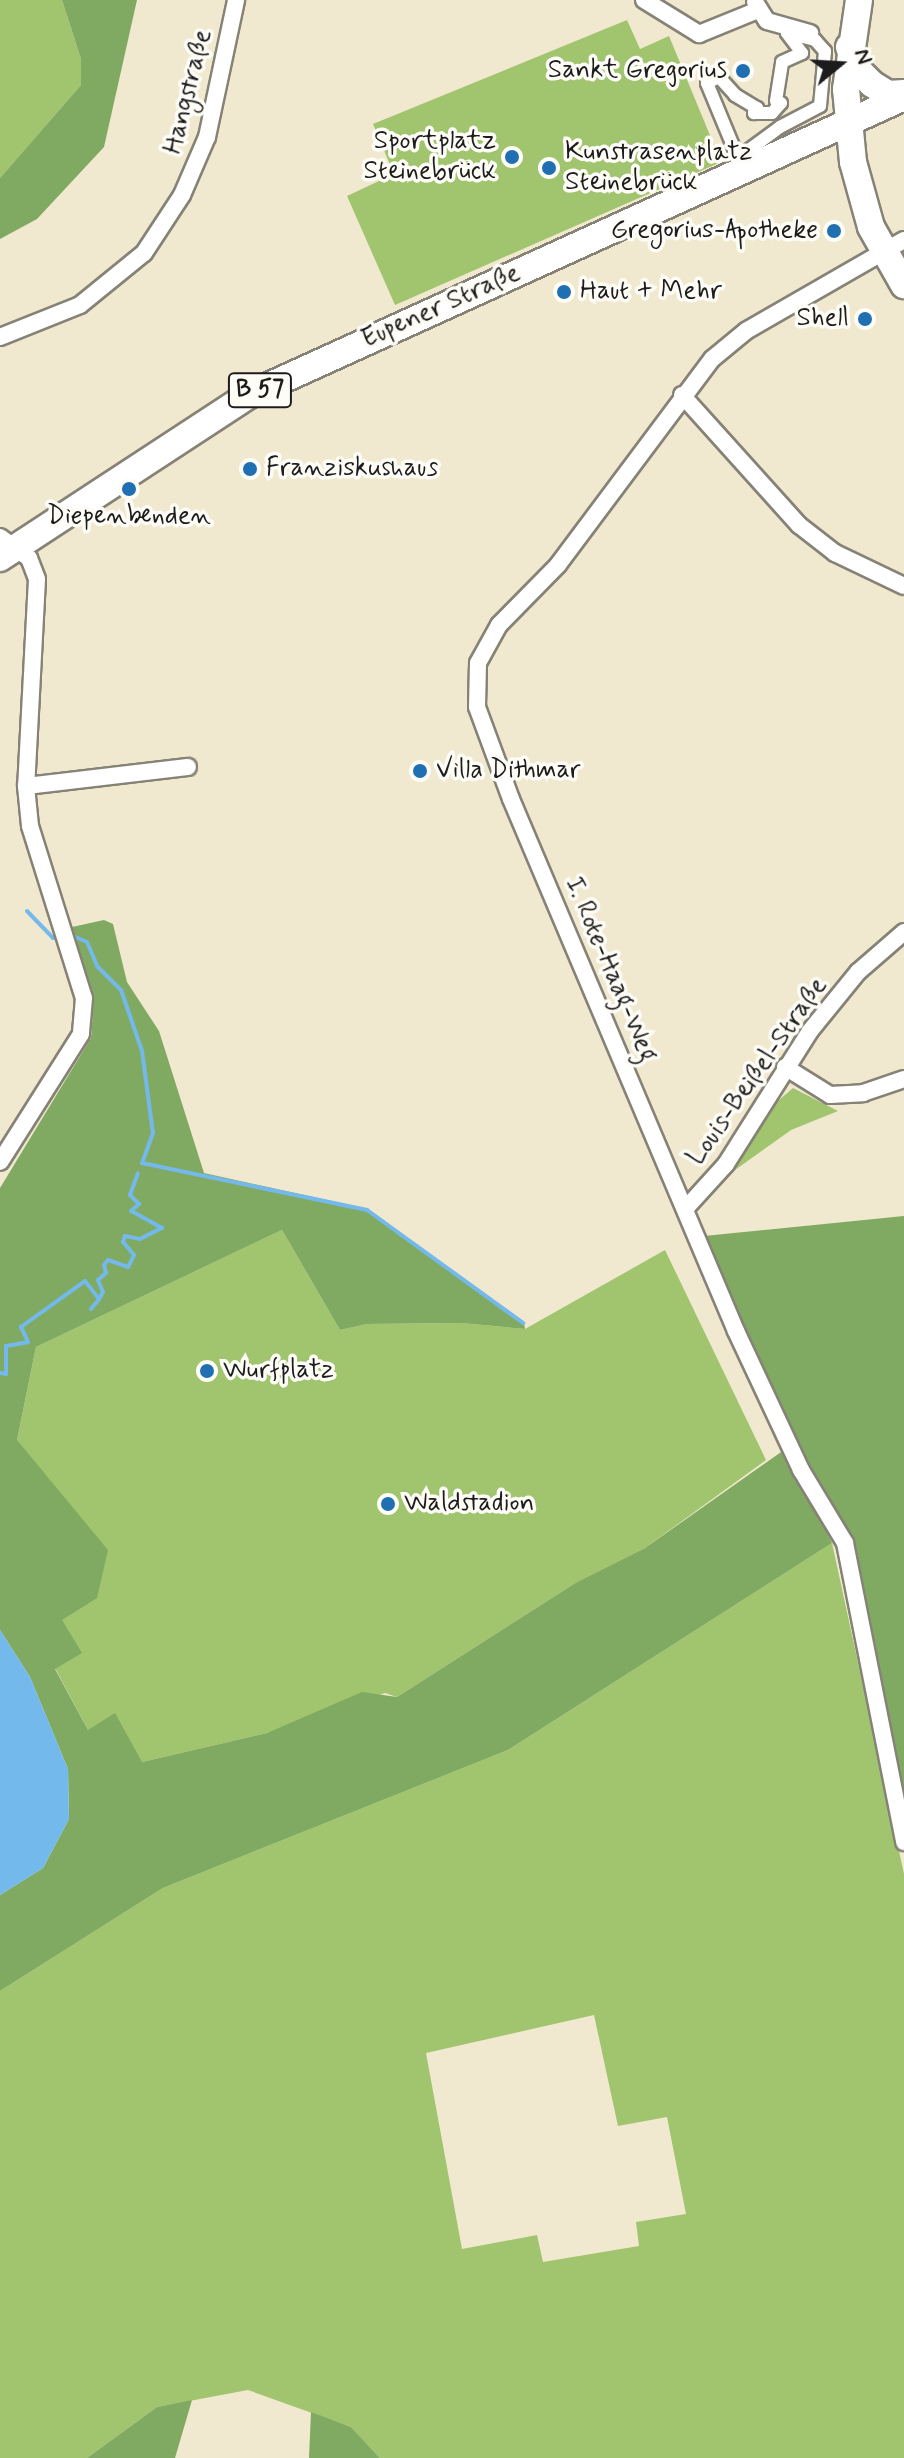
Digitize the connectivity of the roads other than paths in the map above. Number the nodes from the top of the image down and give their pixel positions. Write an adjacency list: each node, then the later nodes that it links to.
1 (236, 0): 12 (street, Hangstraße)
2 (644, 0): 4 (street)
3 (859, 0): 6 (main road)
4 (756, 5): 5 (street)
5 (810, 33)
6 (849, 47): 8 (main road, B 57); 9 (main road)
7 (823, 75): 7 (street)
8 (904, 95): 9 (main road, Eupener Straße / B 57)
9 (848, 125): 10 (main road); 14 (main road, Eupener Straße / B 57)
10 (893, 246): 11 (main road); 13 (street, I. Rote-Haag-Weg)
11 (904, 285)
12 (0, 337)
13 (682, 395): 15 (street); 22 (street, I. Rote-Haag-Weg)
14 (6, 547): 17 (street)
15 (904, 586)
16 (188, 767): 17 (street)
17 (26, 786): 21 (street)
18 (904, 932): 19 (street, Louis-Beißel-Straße)
19 (785, 1067): 20 (street); 22 (street, Louis-Beißel-Straße)
20 (904, 1079)
21 (0, 1162)
22 (687, 1207): 23 (street, I. Rote-Haag-Weg)
23 (904, 1842)

